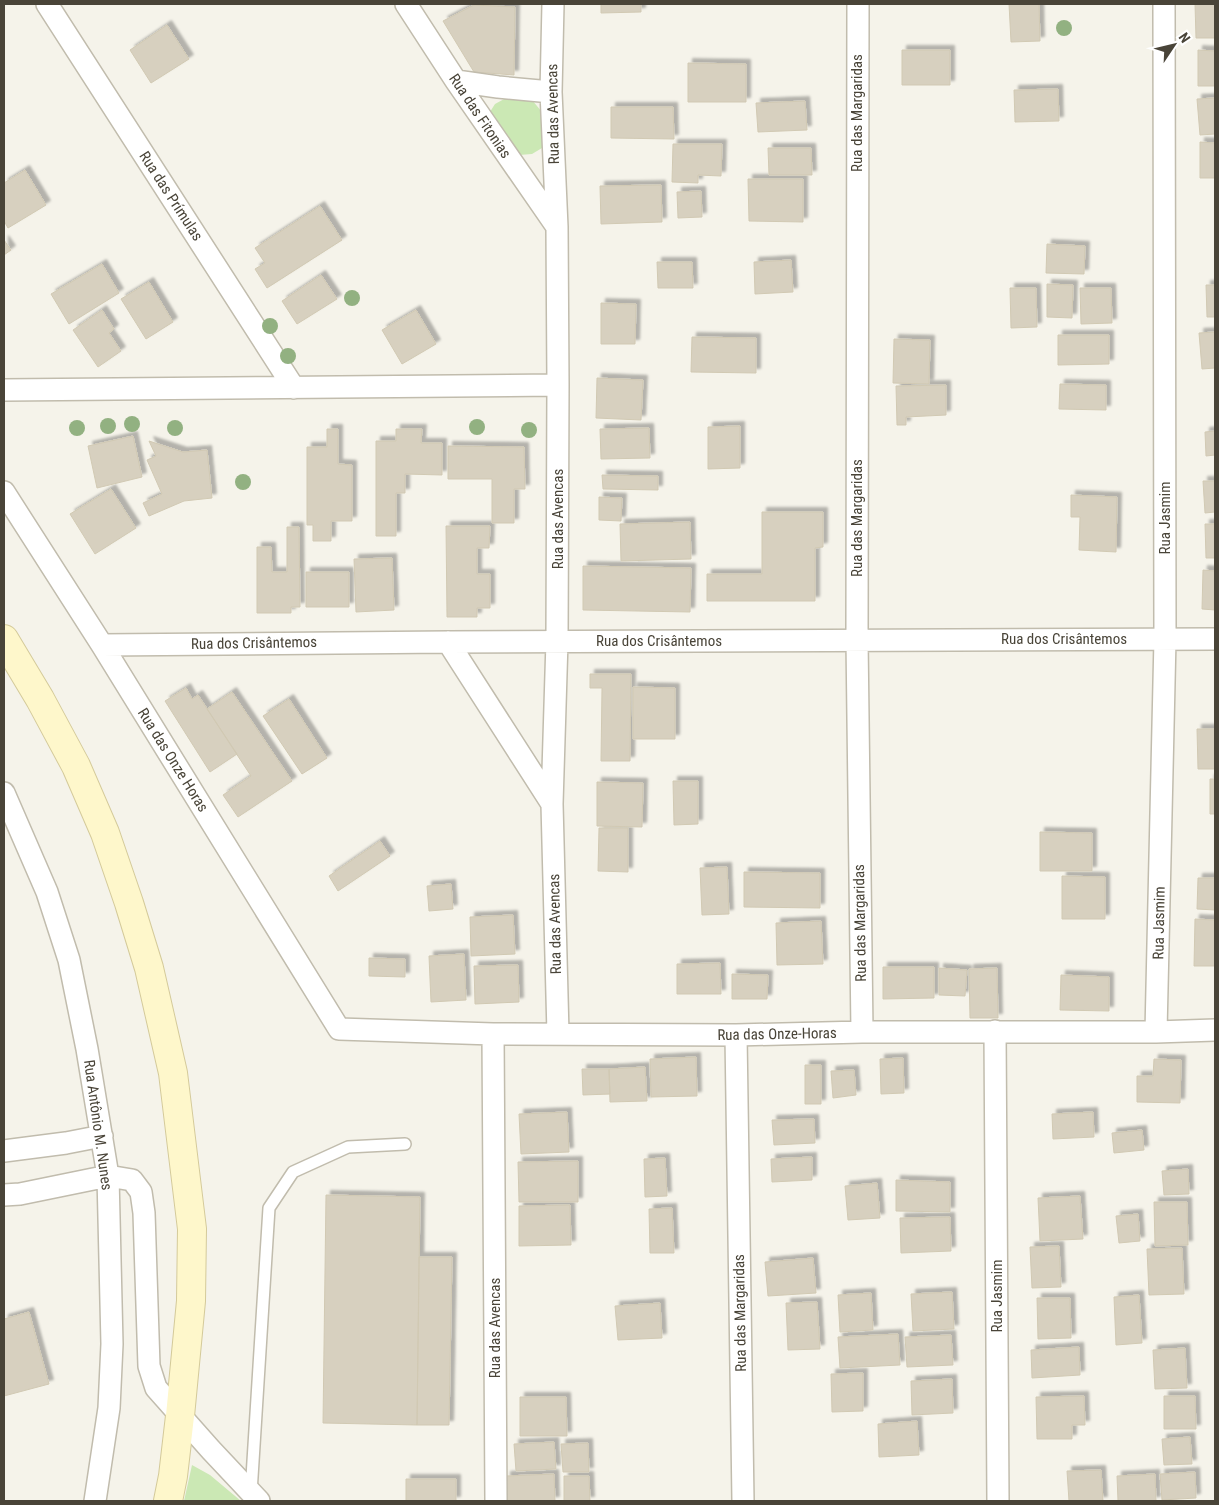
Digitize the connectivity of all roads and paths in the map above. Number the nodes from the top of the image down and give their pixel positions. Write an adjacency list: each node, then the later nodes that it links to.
1 (47, 4): 10 (street, Rua das Prímulas)
2 (406, 4): 6 (street, Rua das Fitonias)
3 (553, 4): 7 (street, Rua das Avencas)
4 (858, 4): 16 (street, Rua das Margaridas)
5 (1164, 4): 14 (street, Rua Jasmim)
6 (456, 81): 7 (street); 8 (street, Rua das Fitonias)
7 (551, 92): 8 (street, Rua das Avencas)
8 (557, 227): 9 (street, Rua das Avencas)
9 (558, 385): 10 (street); 17 (street, Rua das Avencas)
10 (294, 388): 11 (street)
11 (4, 390)
12 (4, 492): 19 (street, Rua das Onze Horas)
13 (4, 639): 35 (main road)
14 (1165, 639): 15 (street, Rua dos Crisântemos); 16 (street, Rua dos Crisântemos); 26 (street, Rua Jasmim)
15 (1215, 639)
16 (856, 640): 17 (street, Rua dos Crisântemos); 25 (street, Rua das Margaridas)
17 (557, 641): 18 (street, Rua dos Crisântemos); 21 (street, Rua das Avencas)
18 (448, 642): 19 (street, Rua dos Crisântemos); 21 (street)
19 (102, 644): 22 (street, Rua das Onze Horas)
20 (4, 793): 30 (street, Rua Antônio M. Nunes)
21 (552, 804): 28 (street, Rua das Avencas)
22 (339, 1029): 27 (street, Rua das Onze-Horas)
23 (1215, 1030): 26 (street, Rua das Onze-Horas)
24 (995, 1031): 25 (street, Rua das Onze-Horas); 26 (street, Rua das Onze-Horas); 41 (street, Rua Jasmim)
25 (862, 1032): 29 (street, Rua das Onze-Horas)
26 (1156, 1032)
27 (493, 1034): 28 (street, Rua das Onze-Horas); 39 (street, Rua das Avencas)
28 (558, 1034): 29 (street, Rua das Onze-Horas)
29 (736, 1035): 40 (street, Rua das Margaridas)
30 (102, 1136): 32 (street); 33 (street, Rua Antônio M. Nunes)
31 (405, 1144): 36 (lane)
32 (4, 1151)
33 (108, 1176): 34 (street); 35 (street); 37 (street, Rua Antônio M. Nunes)
34 (4, 1195)
35 (180, 1416): 36 (street); 38 (main road)
36 (255, 1499)
37 (95, 1501)
38 (168, 1501)
39 (496, 1501)
40 (743, 1501)
41 (998, 1501)

